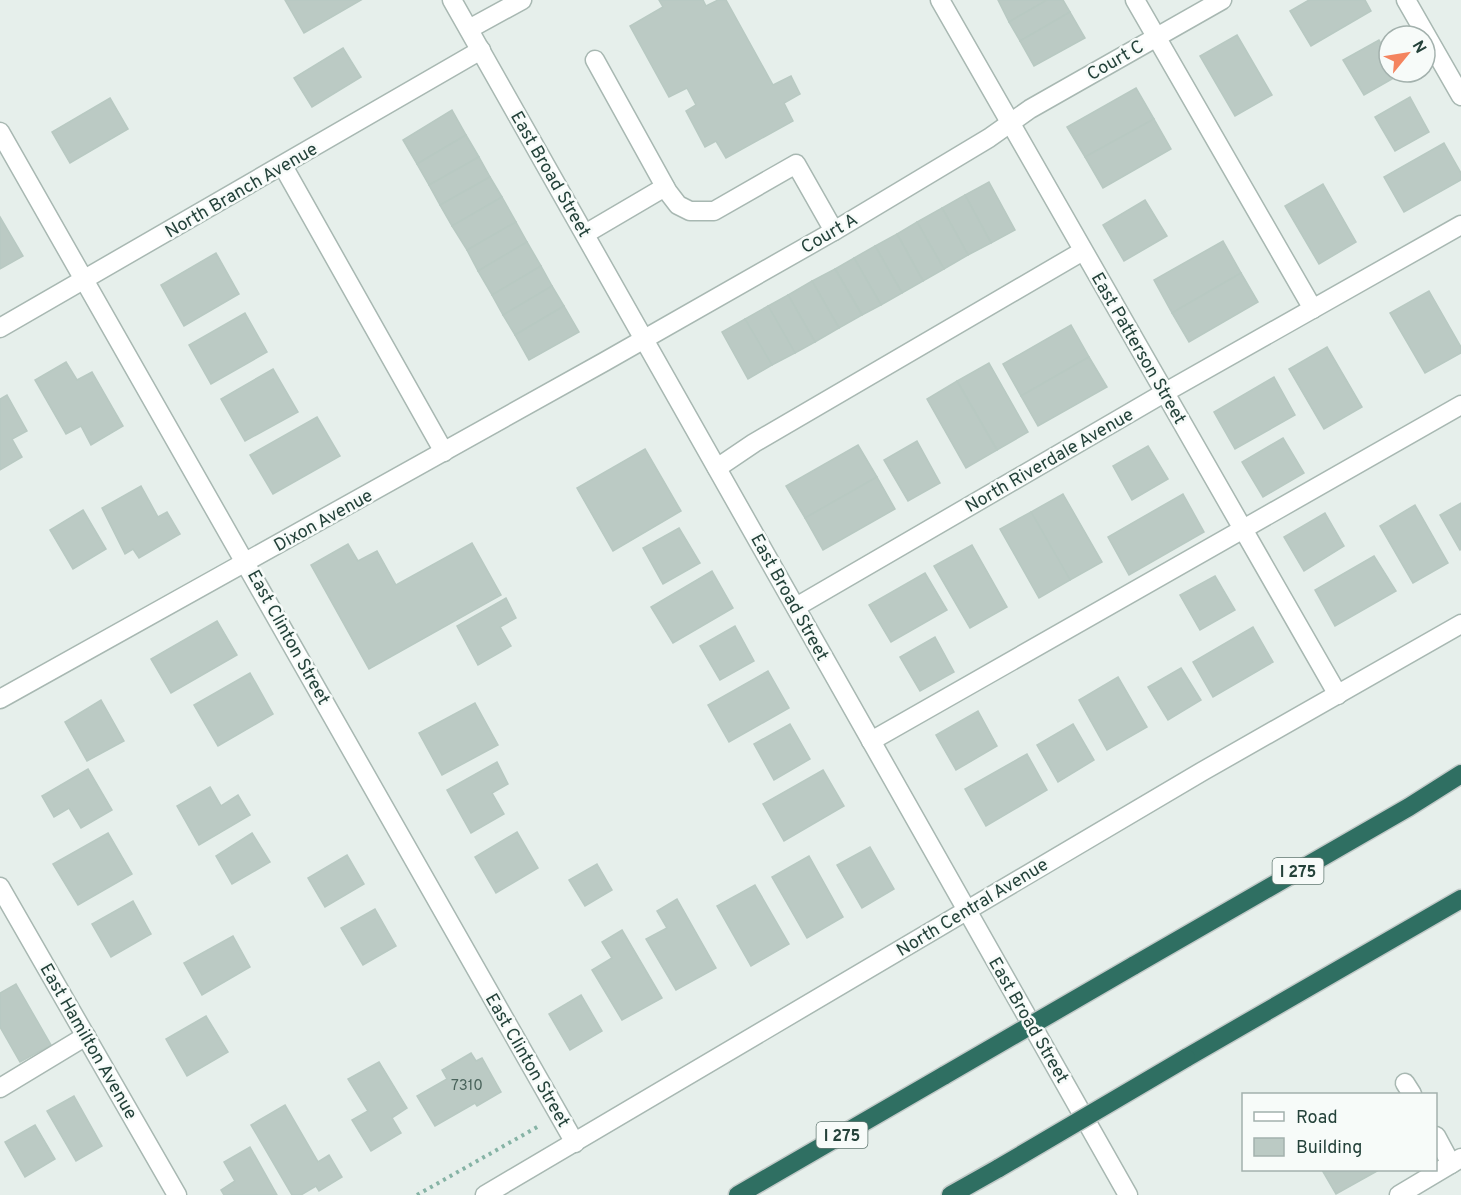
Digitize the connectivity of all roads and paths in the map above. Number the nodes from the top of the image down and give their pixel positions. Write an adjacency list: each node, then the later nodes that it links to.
1 (452, 0): 7 (street, East Broad Street)
2 (522, 0): 7 (street)
3 (940, 0): 12 (street, East Patterson Street)
4 (1135, 0): 8 (street)
5 (1222, 0): 8 (street, Court C)
6 (1406, 0): 11 (street)
7 (469, 29): 9 (street, East Broad Street)
8 (1156, 37): 12 (street, Court C); 21 (street)
9 (481, 50): 14 (street, North Branch Avenue); 18 (street, East Broad Street)
10 (595, 60): 15 (street)
11 (1461, 96)
12 (1010, 122): 17 (street, Court A); 19 (street, East Patterson Street)
13 (0, 132): 20 (street, East Clinton Street)
14 (283, 166): 20 (street, North Branch Avenue); 26 (street)
15 (665, 186): 17 (street); 18 (street)
16 (1461, 225): 21 (street, North Riverdale Avenue)
17 (834, 231): 23 (street, Court A)
18 (585, 234): 23 (street, East Broad Street)
19 (1083, 251): 24 (street, East Patterson Street); 27 (street)
20 (84, 279): 22 (street, North Branch Avenue); 29 (street, East Clinton Street)
21 (1312, 309): 24 (street, North Riverdale Avenue)
22 (0, 328)
23 (644, 339): 26 (street, Dixon Avenue); 27 (street, East Broad Street)
24 (1164, 393): 28 (street, East Patterson Street); 30 (street, North Riverdale Avenue)
25 (1461, 405): 28 (street)
26 (444, 452): 29 (street, Dixon Avenue)
27 (717, 468): 30 (street, East Broad Street)
28 (1243, 530): 32 (street, East Patterson Street); 34 (street)
29 (247, 562): 33 (street, Dixon Avenue); 41 (street, East Clinton Street)
30 (796, 607): 34 (street, East Broad Street)
31 (1461, 624): 32 (street, North Central Avenue)
32 (1338, 695): 38 (street, North Central Avenue)
33 (0, 699)
34 (871, 741): 38 (street, East Broad Street)
35 (1461, 774): 48 (highway, I 275, bridge)
36 (0, 887): 39 (street, East Hamilton Avenue)
37 (1461, 898): 49 (highway, bridge)
38 (966, 910): 43 (street, North Central Avenue); 50 (street, East Broad Street)
39 (86, 1036): 40 (street); 45 (street, East Hamilton Avenue)
40 (0, 1088)
41 (549, 1096): 43 (street, East Clinton Street); 46 (path)
42 (1437, 1137): 44 (street)
43 (575, 1143): 47 (street, North Central Avenue)
44 (1456, 1161): 51 (street)
45 (177, 1195)
46 (417, 1195)
47 (485, 1195)
48 (738, 1195)
49 (951, 1195)
50 (1128, 1195)
51 (1399, 1195)

